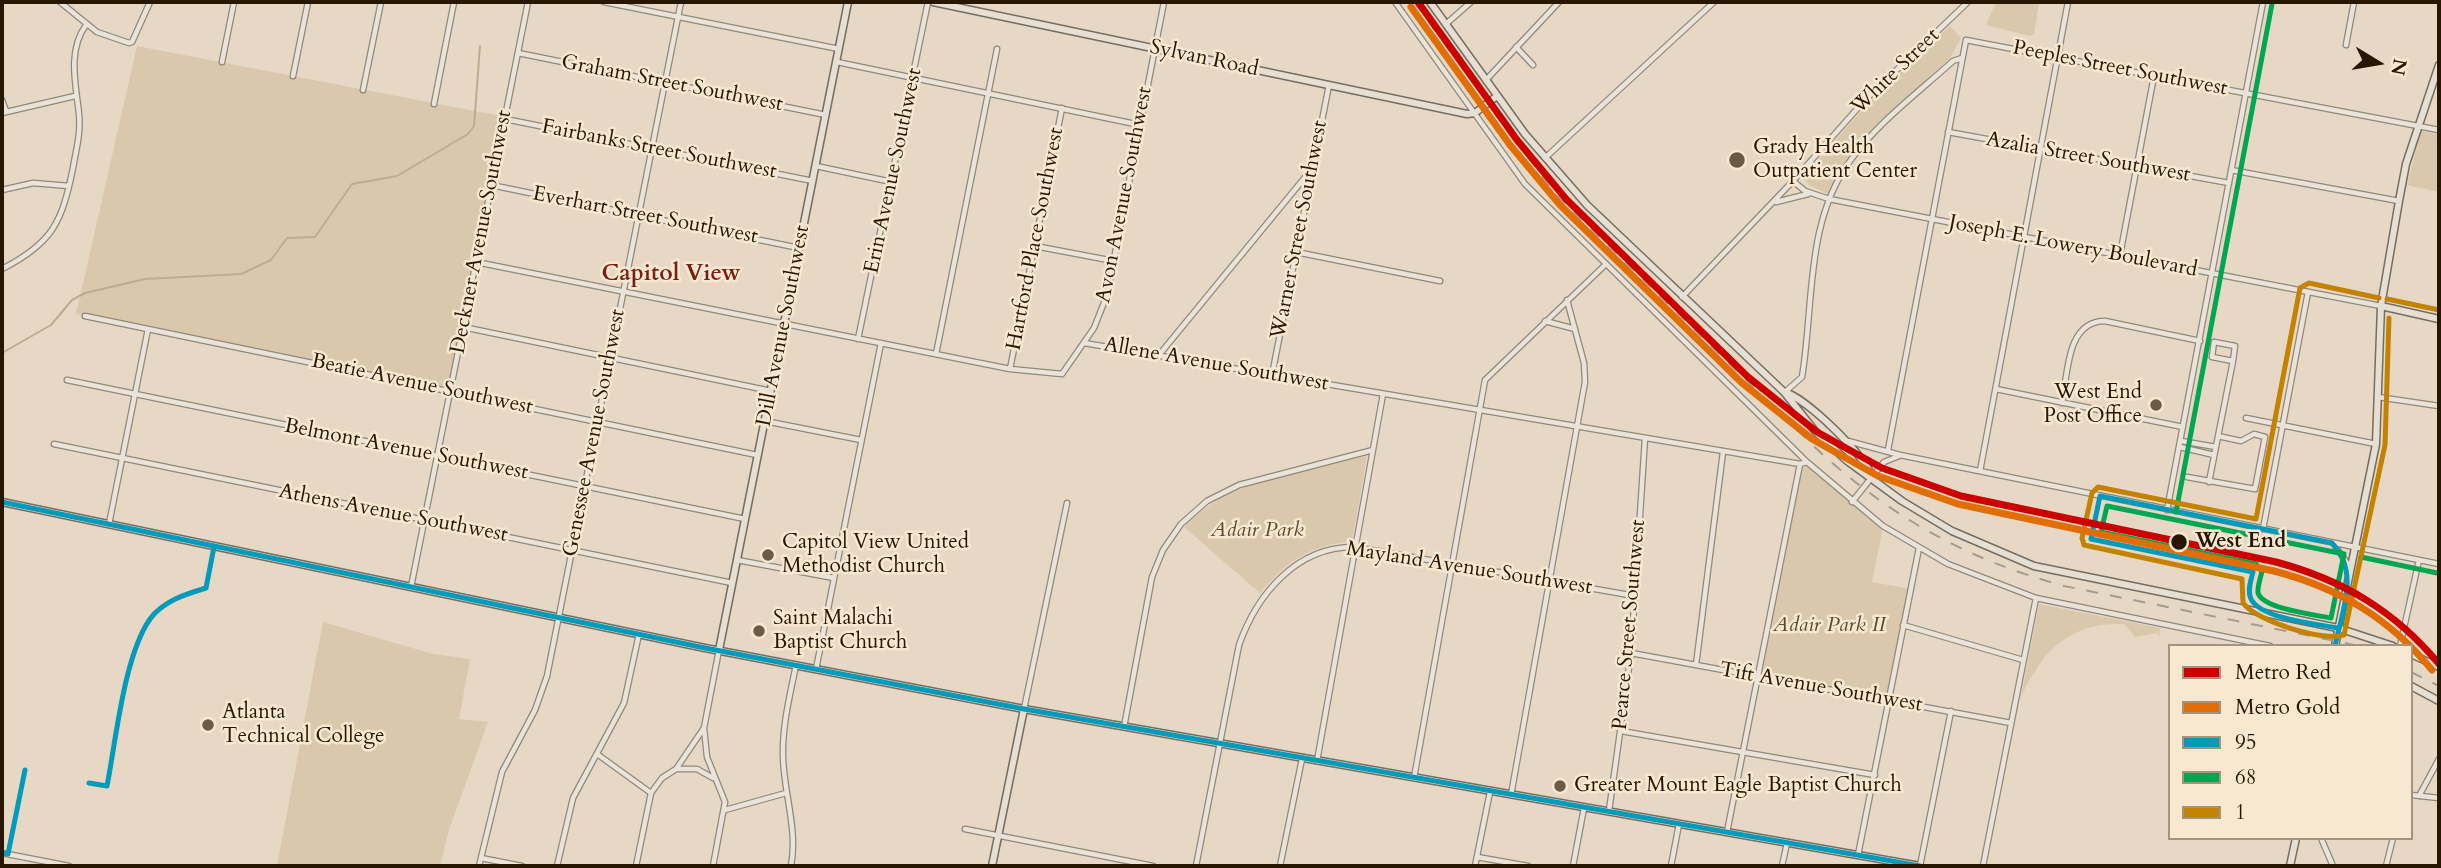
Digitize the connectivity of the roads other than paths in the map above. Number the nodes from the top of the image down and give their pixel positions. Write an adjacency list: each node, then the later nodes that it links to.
1 (60, 2): 24 (street)
2 (150, 2): 24 (street)
3 (234, 2): 34 (street)
4 (308, 2): 38 (street)
5 (381, 2): 44 (street)
6 (454, 2): 50 (street)
7 (528, 2): 31 (street, Deckner Avenue Southwest)
8 (604, 2): 23 (street)
9 (681, 2): 23 (street, Genessee Avenue Southwest)
10 (848, 2): 30 (main road, Dill Avenue Southwest)
11 (931, 2): 22 (main road, Sylvan Road); 40 (street, Erin Avenue Southwest)
12 (1164, 2): 29 (street, Avon Avenue Southwest)
13 (1395, 2): 53 (street)
14 (1430, 2): 25 (main road)
15 (1471, 2): 25 (street)
16 (1559, 2): 27 (street)
17 (1713, 2): 62 (street)
18 (1968, 2): 68 (street, White Street)
19 (2068, 2): 32 (street)
20 (2263, 2): 46 (street)
21 (2354, 2): 26 (street)
22 (950, 3): 29 (main road, Sylvan Road)
23 (678, 16): 30 (street); 42 (street, Genessee Avenue Southwest)
24 (86, 24): 47 (street)
25 (1446, 24): 41 (main road)
26 (2346, 45)
27 (1517, 47): 36 (street); 41 (street)
28 (997, 48): 45 (street)
29 (1154, 48): 43 (main road, Sylvan Road); 56 (street, Avon Avenue Southwest)
30 (839, 49): 35 (main road, Dill Avenue Southwest)
31 (518, 53): 42 (street, Graham Street Southwest); 55 (street, Deckner Avenue Southwest)
32 (2057, 57): 33 (street, Peeples Street Southwest); 39 (street, Peeples Street Southwest); 61 (street)
33 (1962, 58): 59 (street); 75 (street)
34 (222, 62)
35 (836, 62): 40 (street); 54 (main road, Dill Avenue Southwest)
36 (1533, 65)
37 (2439, 65): 57 (main road)
38 (293, 76)
39 (2154, 76): 46 (street, Peeples Street Southwest); 64 (street)
40 (914, 78): 45 (street); 69 (street, Erin Avenue Southwest)
41 (1486, 80): 48 (main road)
42 (665, 83): 54 (street, Graham Street Southwest); 60 (street, Genessee Avenue Southwest)
43 (1329, 85): 53 (main road, Sylvan Road); 65 (street, Warner Street Southwest)
44 (363, 90)
45 (988, 93): 51 (street); 107 (street)
46 (2246, 94): 57 (street, Peeples Street Southwest); 66 (street)
47 (75, 96): 52 (street); 72 (street)
48 (1497, 96): 53 (main road); 62 (main road)
49 (2, 100): 52 (street)
50 (434, 104)
51 (1062, 108): 56 (street); 81 (street, Hartford Place Southwest)
52 (4, 112)
53 (1475, 114): 87 (street)
54 (826, 115): 63 (main road, Dill Avenue Southwest)
55 (504, 119): 60 (street, Fairbanks Street Southwest); 71 (street, Deckner Avenue Southwest)
56 (1140, 125): 85 (street, Avon Avenue Southwest)
57 (2418, 126): 58 (street, Peeples Street Southwest); 76 (main road)
58 (2439, 130)
59 (1948, 132): 61 (street, Azalia Street Southwest); 79 (street)
60 (652, 149): 67 (street, Fairbanks Street Southwest); 78 (street, Genessee Avenue Southwest)
61 (2041, 149): 64 (street, Azalia Street Southwest); 80 (street)
62 (1544, 159): 93 (main road)
63 (816, 166): 67 (main road, Dill Avenue Southwest); 69 (street)
64 (2137, 166): 70 (street, Azalia Street Southwest); 84 (street)
65 (1313, 168): 83 (street, Warner Street Southwest); 108 (street)
66 (2231, 170): 70 (street); 76 (street)
67 (813, 181): 82 (main road, Dill Avenue Southwest)
68 (1793, 181): 74 (street, Joseph E. Lowery Boulevard); 77 (street, White Street)
69 (892, 182): 103 (street, Erin Avenue Southwest)
70 (2229, 183): 89 (street)
71 (491, 185): 78 (street, Everhart Street Southwest); 86 (street, Deckner Avenue Southwest)
72 (69, 186): 73 (street); 88 (street)
73 (2, 190)
74 (1812, 194): 75 (street, Joseph E. Lowery Boulevard); 77 (street)
75 (1829, 199): 79 (street, Joseph E. Lowery Boulevard); 117 (street)
76 (2399, 201): 95 (main road)
77 (1772, 204): 93 (street, White Street)
78 (639, 215): 82 (street, Everhart Street Southwest); 92 (street, Genessee Avenue Southwest)
79 (1931, 219): 80 (street, Joseph E. Lowery Boulevard); 138 (street)
80 (2025, 237): 84 (street, Joseph E. Lowery Boulevard); 114 (street)
81 (1035, 246): 85 (street); 111 (street, Hartford Place Southwest)
82 (799, 248): 99 (main road, Dill Avenue Southwest)
83 (1296, 252): 90 (street); 112 (street, Warner Street Southwest)
84 (2120, 255): 89 (street, Joseph E. Lowery Boulevard)
85 (1114, 261): 105 (street, Avon Avenue Southwest)
86 (476, 262): 92 (street, Allene Avenue Southwest); 100 (street, Deckner Avenue Southwest)
87 (1605, 265): 94 (street); 146 (street)
88 (2, 269)
89 (2212, 274): 91 (street, Joseph E. Lowery Boulevard); 104 (street)
90 (1440, 281)
91 (2308, 292): 95 (street, Joseph E. Lowery Boulevard); 128 (street)
92 (623, 293): 99 (street, Allene Avenue Southwest); 109 (street, Genessee Avenue Southwest)
93 (1682, 297): 117 (main road)
94 (1567, 300): 98 (street); 102 (street)
95 (2381, 306): 97 (main road, Joseph E. Lowery Boulevard); 120 (main road)
96 (85, 316): 101 (street, Beatie Avenue Southwest)
97 (2439, 319)
98 (1544, 321): 102 (street); 123 (street)
99 (784, 325): 103 (street, Allene Avenue Southwest); 116 (main road, Dill Avenue Southwest)
100 (463, 327): 109 (street); 115 (street, Deckner Avenue Southwest)
101 (148, 329): 115 (street, Beatie Avenue Southwest); 118 (street)
102 (1575, 329): 127 (street)
103 (858, 339): 106 (street, Allene Avenue Southwest)
104 (2200, 341): 121 (street); 129 (street)
105 (1084, 343): 108 (street, Allene Avenue Southwest); 111 (street, Allene Avenue Southwest)
106 (881, 344): 107 (street, Allene Avenue Southwest); 132 (street)
107 (936, 354): 111 (street, Allene Avenue Southwest)
108 (1158, 356): 112 (street, Allene Avenue Southwest)
109 (610, 358): 116 (street); 126 (street, Genessee Avenue Southwest)
110 (2232, 361): 110 (street); 130 (street)
111 (1010, 369)
112 (1272, 375): 119 (street, Allene Avenue Southwest)
113 (67, 380): 118 (street, Belmont Avenue Southwest)
114 (1996, 389): 121 (street); 148 (street)
115 (450, 391): 126 (street, Beatie Avenue Southwest); 144 (street, Deckner Avenue Southwest)
116 (771, 391): 125 (main road, Dill Avenue Southwest)
117 (1784, 392): 133 (main road); 149 (main road)
118 (135, 394): 144 (street, Belmont Avenue Southwest); 145 (street)
119 (1383, 394): 123 (street, Allene Avenue Southwest); 139 (street)
120 (2378, 397): 122 (street); 136 (main road)
121 (2062, 402): 129 (street)
122 (2439, 406)
123 (1480, 410): 127 (street, Allene Avenue Southwest); 168 (street)
124 (2246, 418): 128 (street)
125 (765, 421): 132 (street); 141 (main road, Dill Avenue Southwest)
126 (598, 422): 141 (street, Beatie Avenue Southwest); 152 (street, Genessee Avenue Southwest)
127 (1576, 426): 131 (street, Allene Avenue Southwest); 172 (street)
128 (2283, 426): 136 (street); 160 (street)
129 (2183, 427): 135 (street)
130 (2218, 436): 137 (street); 151 (street)
131 (1645, 438): 140 (street, Allene Avenue Southwest); 175 (street, Pearce Street Southwest)
132 (862, 440): 171 (street)
133 (1842, 440): 138 (street); 149 (main road)
134 (54, 444): 145 (street, Athens Avenue Southwest)
135 (2180, 444): 137 (street); 143 (street); 156 (street)
136 (2375, 444): 163 (main road)
137 (2216, 447): 143 (street)
138 (1888, 448): 142 (street)
139 (1373, 450): 162 (street); 200 (street)
140 (1723, 452): 147 (street, Allene Avenue Southwest); 190 (street)
141 (758, 455): 157 (main road, Dill Avenue Southwest)
142 (1900, 455): 148 (street); 149 (street)
143 (2214, 455): 151 (street)
144 (438, 456): 152 (street, Belmont Avenue Southwest); 158 (street, Deckner Avenue Southwest)
145 (122, 458): 158 (street, Athens Avenue Southwest); 159 (street)
146 (1807, 462): 147 (street, Allene Avenue Southwest); 154 (street)
147 (1800, 464): 193 (street)
148 (1980, 471): 156 (street)
149 (1872, 477): 154 (street); 179 (main road)
150 (2187, 477): 151 (street)
151 (2209, 482)
152 (585, 486): 157 (street, Belmont Avenue Southwest); 165 (street, Genessee Avenue Southwest)
153 (2, 502): 159 (main road)
154 (1852, 502): 164 (street)
155 (1067, 503): 197 (street)
156 (2168, 510): 160 (street)
157 (746, 519): 166 (main road, Dill Avenue Southwest)
158 (425, 520): 165 (street, Athens Avenue Southwest); 174 (street, Deckner Avenue Southwest)
159 (109, 524): 174 (main road)
160 (2263, 529): 161 (street)
161 (2332, 543): 163 (street); 170 (street)
162 (1355, 547): 168 (street, Mayland Avenue Southwest); 203 (street, Mayland Avenue Southwest); 208 (street)
163 (2354, 547): 167 (street); 170 (main road)
164 (1919, 548): 176 (street); 178 (street)
165 (572, 550): 173 (street, Athens Avenue Southwest); 177 (street, Genessee Avenue Southwest)
166 (737, 560): 171 (street); 173 (main road, Dill Avenue Southwest)
167 (2419, 560): 169 (street); 184 (street)
168 (1452, 564): 172 (street, Mayland Avenue Southwest); 211 (street)
169 (2439, 564)
170 (2350, 567): 179 (main road)
171 (834, 578): 192 (street)
172 (1549, 581): 175 (street, Mayland Avenue Southwest); 217 (street)
173 (733, 583): 185 (main road, Dill Avenue Southwest)
174 (411, 587): 177 (main road)
175 (1635, 597): 186 (street, Pearce Street Southwest)
176 (2036, 598): 181 (street); 188 (street)
177 (558, 617): 180 (main road); 234 (street, Genessee Avenue Southwest)
178 (1903, 625): 188 (street); 195 (street)
179 (2338, 628): 182 (main road); 183 (main road)
180 (639, 634): 185 (main road); 205 (street)
181 (2260, 644)
182 (2335, 644)
183 (2387, 644)
184 (2400, 644)
185 (719, 650): 189 (main road); 201 (street)
186 (1631, 653): 190 (street, Tift Avenue Southwest); 202 (street, Pearce Street Southwest)
187 (2413, 655): 191 (main road)
188 (2023, 660): 199 (street)
189 (796, 665): 192 (main road); 215 (street)
190 (1696, 665): 193 (street, Tift Avenue Southwest)
191 (2439, 667)
192 (816, 669): 197 (main road)
193 (1758, 676): 195 (street, Tift Avenue Southwest); 204 (street)
194 (2413, 687): 196 (main road)
195 (1889, 700): 198 (street, Tift Avenue Southwest); 210 (street)
196 (2439, 701)
197 (1024, 709): 200 (main road); 226 (main road)
198 (1951, 711): 199 (street, Tift Avenue Southwest); 251 (street)
199 (2011, 723): 252 (street)
200 (1124, 727): 203 (main road)
201 (704, 728): 209 (street); 212 (street)
202 (1621, 731): 204 (street); 222 (street, Pearce Street Southwest)
203 (1221, 745): 207 (main road); 244 (street, Mayland Avenue Southwest)
204 (1743, 752): 210 (street); 225 (street)
205 (597, 754): 214 (street); 238 (street)
206 (2439, 759): 218 (street)
207 (1302, 760): 208 (main road); 245 (street)
208 (1317, 762): 211 (main road)
209 (676, 769): 212 (street); 214 (street)
210 (1875, 775): 232 (street)
211 (1413, 779): 213 (main road)
212 (717, 781): 221 (street)
213 (1490, 792): 217 (main road); 233 (street)
214 (651, 793): 239 (street)
215 (786, 793): 221 (street); 241 (street)
216 (2413, 795): 218 (street)
217 (1510, 796): 220 (main road)
218 (2419, 796): 219 (street)
219 (2439, 798)
220 (1584, 808): 222 (main road); 248 (street)
221 (725, 810): 240 (street)
222 (1609, 812): 223 (main road)
223 (1679, 824): 225 (main road); 249 (street)
224 (965, 829): 226 (street)
225 (1727, 832): 230 (main road)
226 (998, 837): 242 (main road); 243 (street)
227 (2296, 840): 253 (main road)
228 (2322, 840): 254 (street)
229 (2392, 840): 255 (street)
230 (1787, 842): 232 (main road); 250 (street)
231 (2, 852): 235 (street)
232 (1858, 855): 251 (main road)
233 (1477, 857): 246 (street); 247 (street)
234 (481, 858): 236 (street, Genessee Avenue Southwest); 237 (street)
235 (69, 866)
236 (479, 866)
237 (522, 866)
238 (558, 866)
239 (636, 866)
240 (713, 866)
241 (791, 866)
242 (992, 866)
243 (1153, 866)
244 (1196, 866)
245 (1280, 866)
246 (1475, 866)
247 (1528, 866)
248 (1573, 866)
249 (1671, 866)
250 (1782, 866)
251 (1920, 866)
252 (1983, 866)
253 (2290, 866)
254 (2333, 866)
255 (2386, 866)

